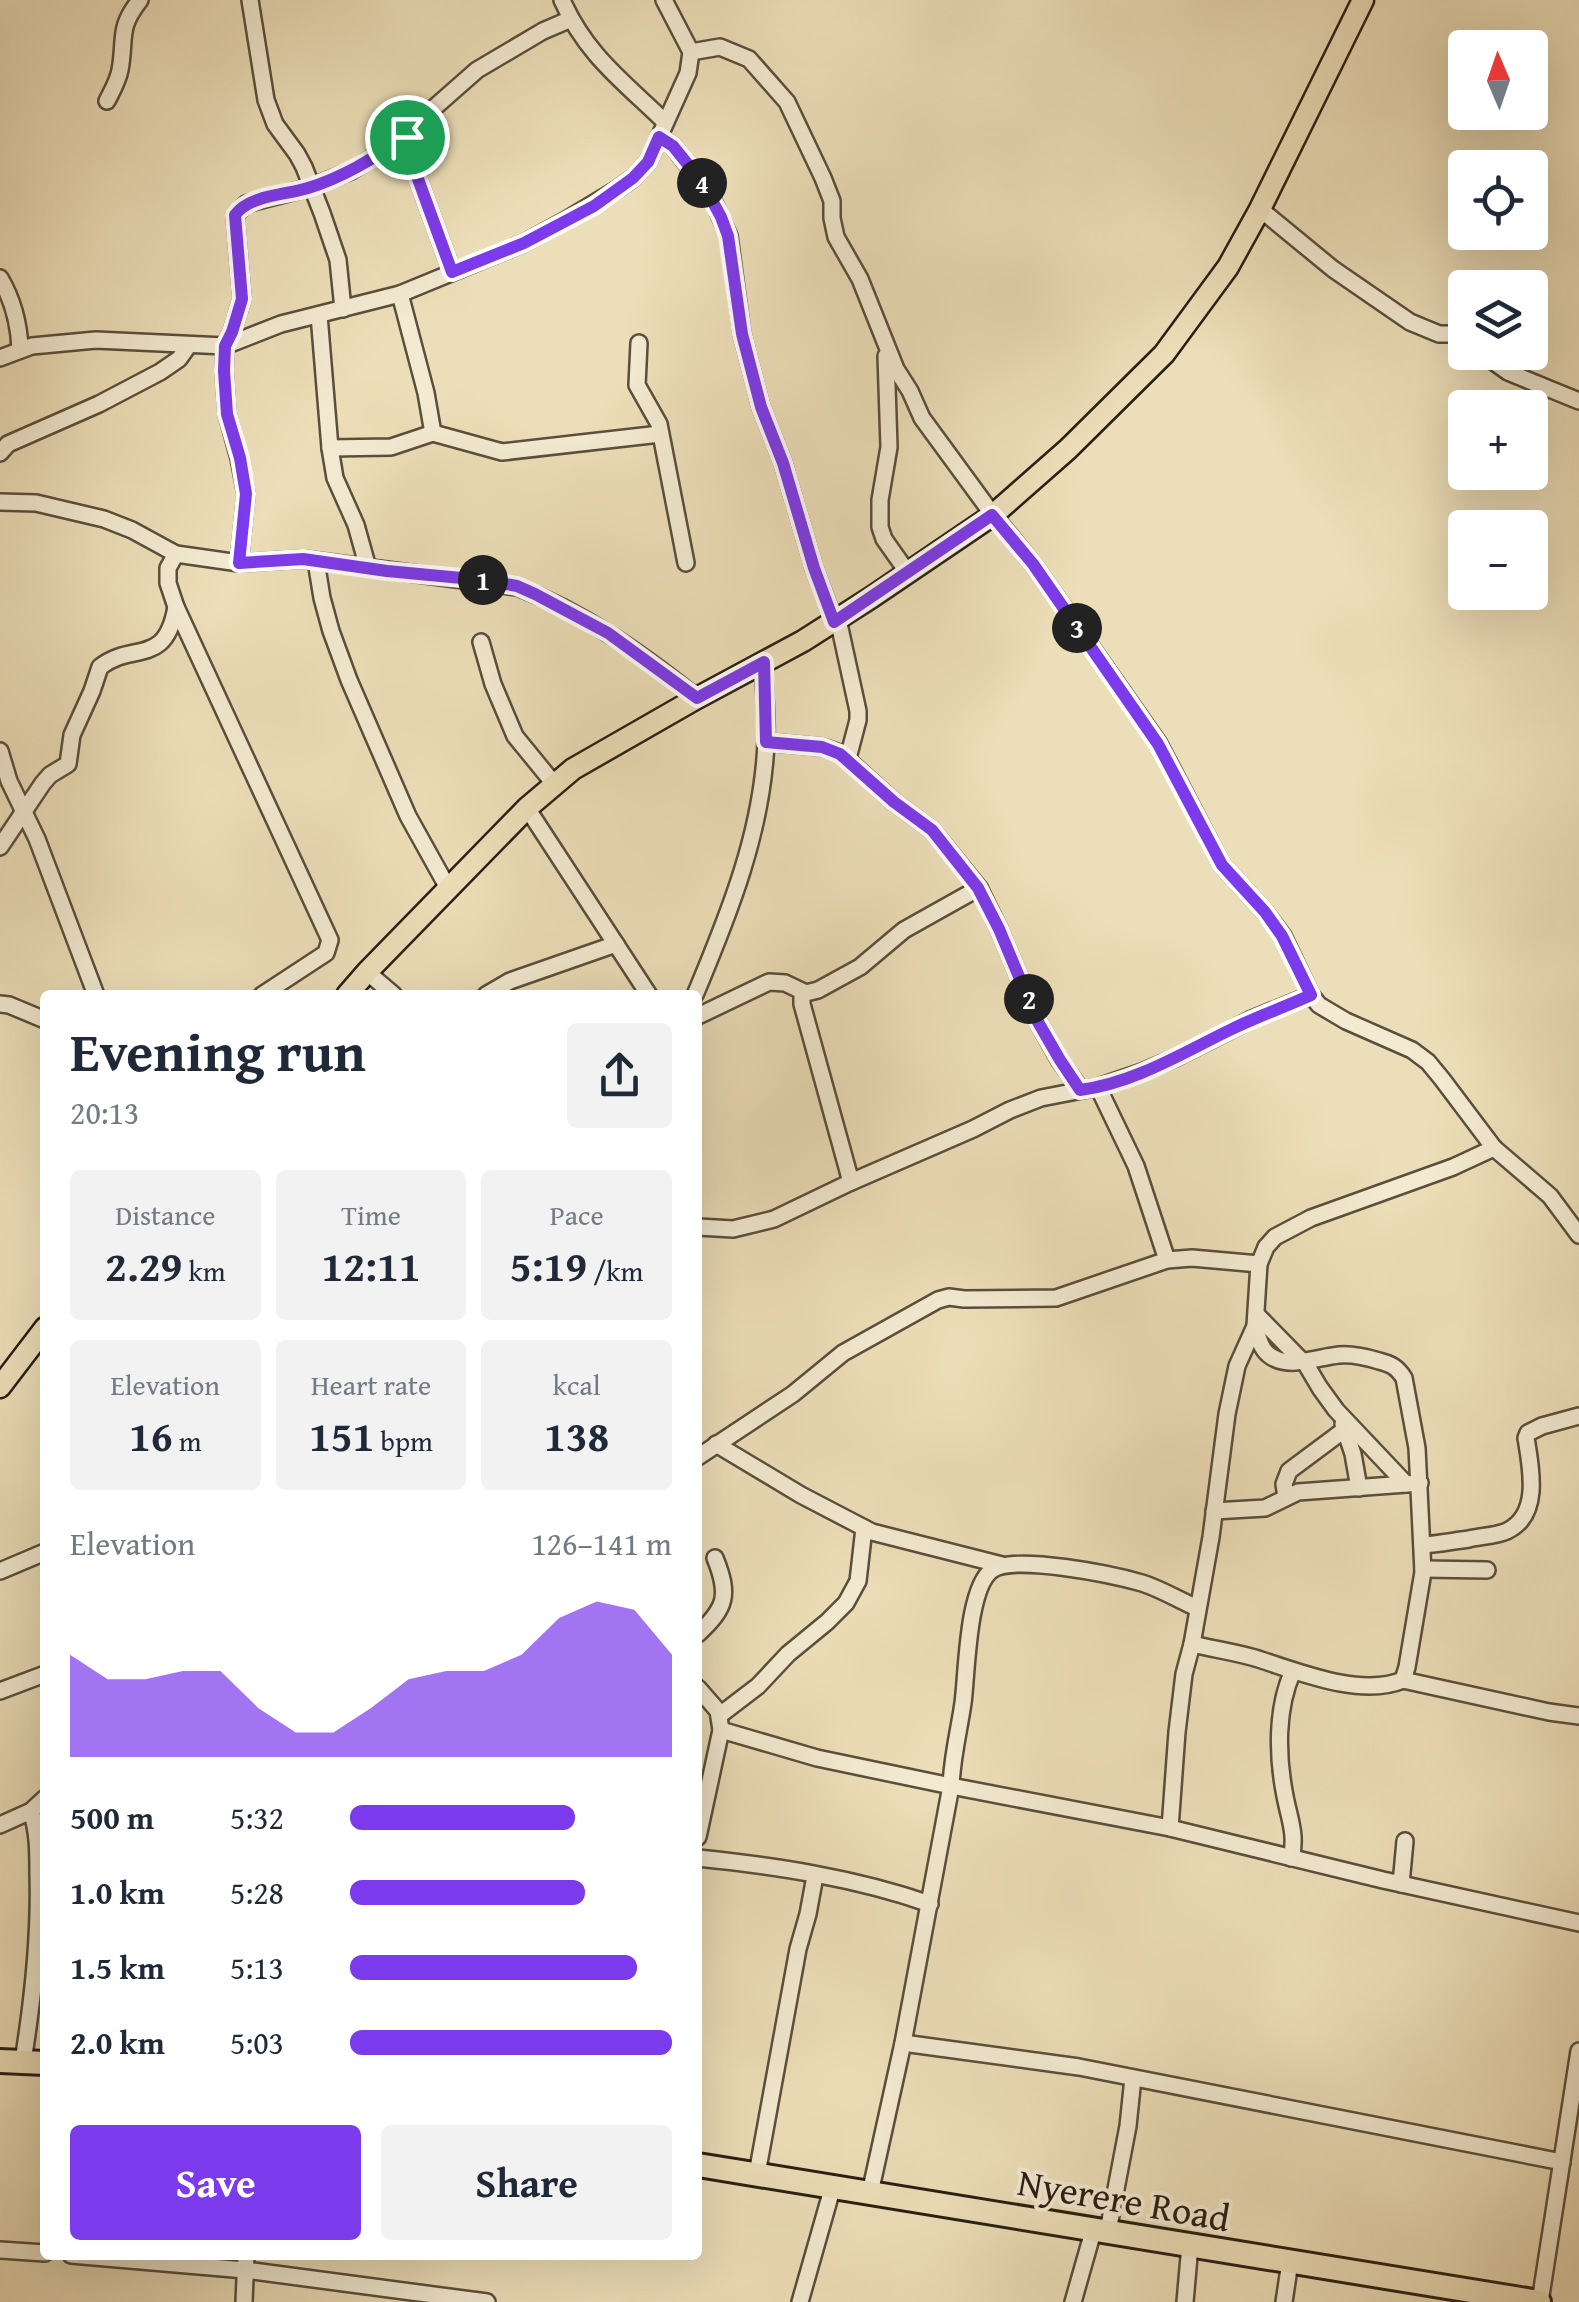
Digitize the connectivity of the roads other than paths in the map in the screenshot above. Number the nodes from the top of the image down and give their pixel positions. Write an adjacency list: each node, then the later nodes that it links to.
1 (140, 0): 8 (street)
2 (250, 0): 11 (street)
3 (562, 0): 6 (street)
4 (664, 0): 7 (street)
5 (1364, 0): 12 (main road)
6 (570, 19): 9 (street); 10 (street)
7 (691, 52): 9 (street); 20 (street)
8 (107, 101)
9 (662, 130): 13 (street); 40 (street)
10 (407, 137): 11 (street); 13 (street)
11 (311, 188): 16 (street); 22 (street)
12 (1260, 209): 18 (street); 32 (main road)
13 (452, 272): 15 (street)
14 (0, 278): 23 (street)
15 (400, 294): 16 (street); 27 (street)
16 (343, 309): 17 (street)
17 (319, 314): 22 (street); 29 (street)
18 (1448, 334)
19 (639, 343): 28 (street)
20 (885, 344): 32 (street); 38 (street)
21 (189, 346): 22 (street); 23 (street); 30 (street)
22 (225, 346): 35 (street)
23 (20, 349): 24 (street)
24 (0, 358)
25 (1505, 370): 26 (street)
26 (1579, 401)
27 (433, 433): 28 (street); 29 (street)
28 (660, 434): 36 (street)
29 (330, 448): 37 (street)
30 (0, 453)
31 (0, 502): 33 (street)
32 (992, 515): 38 (main road); 63 (street)
33 (176, 554): 35 (street); 39 (street)
34 (316, 561): 35 (street); 37 (street); 51 (street)
35 (239, 563)
36 (686, 564)
37 (368, 568): 43 (street)
38 (908, 572): 40 (main road)
39 (176, 607): 49 (street); 56 (street)
40 (836, 620): 42 (main road); 46 (street)
41 (481, 642): 47 (street)
42 (764, 662): 43 (main road); 44 (street)
43 (697, 698): 47 (main road)
44 (766, 742): 46 (street); 61 (street)
45 (0, 750): 49 (street)
46 (848, 758): 52 (street)
47 (555, 784): 48 (main road)
48 (527, 808): 51 (main road); 53 (street)
49 (24, 814): 50 (street); 55 (street)
50 (0, 847)
51 (448, 888): 54 (main road)
52 (978, 888): 62 (street); 67 (street)
53 (616, 944): 59 (street); 60 (street)
54 (366, 972): 57 (main road); 58 (street)
55 (94, 990)
56 (270, 990)
57 (351, 990)
58 (388, 990)
59 (495, 990)
60 (646, 990)
61 (697, 990)
62 (802, 992): 65 (street); 69 (street)
63 (1311, 995): 67 (street); 68 (street)
64 (0, 1004): 66 (street)
65 (702, 1014)
66 (40, 1018)
67 (1089, 1089): 69 (street); 72 (street)
68 (1494, 1148): 71 (street); 73 (street)
69 (851, 1182): 70 (street)
70 (702, 1228)
71 (1579, 1235)
72 (1166, 1260): 73 (street); 80 (street)
73 (1259, 1264): 74 (street)
74 (1256, 1321): 76 (street); 85 (street)
75 (40, 1335): 77 (main road)
76 (1303, 1361): 79 (street); 82 (street)
77 (0, 1387)
78 (1579, 1416): 87 (street)
79 (1343, 1423): 82 (street); 83 (street); 84 (street)
80 (716, 1444): 81 (street); 86 (street)
81 (702, 1454)
82 (1413, 1483): 83 (street); 87 (street)
83 (1359, 1488): 84 (street)
84 (1286, 1497): 85 (street)
85 (1214, 1511): 94 (street)
86 (864, 1528): 90 (street); 103 (street)
87 (1422, 1545): 91 (street)
88 (40, 1554): 93 (street)
89 (715, 1558): 95 (street)
90 (1002, 1565): 94 (street); 104 (street)
91 (1424, 1569): 92 (street); 99 (street)
92 (1487, 1570)
93 (0, 1571)
94 (1198, 1608): 96 (street)
95 (702, 1630)
96 (1192, 1644): 97 (street); 109 (street)
97 (1293, 1671): 99 (street); 112 (street)
98 (40, 1676): 100 (street)
99 (1403, 1680): 102 (street)
100 (0, 1691)
101 (702, 1692): 103 (street)
102 (1579, 1716)
103 (720, 1722): 104 (street); 107 (street)
104 (951, 1786): 109 (street); 115 (street)
105 (40, 1803): 106 (street)
106 (32, 1811): 108 (street); 119 (street)
107 (702, 1816)
108 (0, 1824)
109 (1170, 1828): 112 (street)
110 (1405, 1841): 114 (street)
111 (702, 1858): 113 (street)
112 (1292, 1858): 114 (street)
113 (815, 1876): 115 (street); 124 (street)
114 (1401, 1884): 116 (street)
115 (930, 1904): 117 (street)
116 (1579, 1923)
117 (903, 2043): 120 (street); 126 (street)
118 (1579, 2050): 121 (street)
119 (23, 2062)
120 (1133, 2078): 122 (street); 127 (street)
121 (1576, 2090): 122 (street)
122 (1562, 2162): 140 (street)
123 (702, 2166): 124 (highway, Nyerere Road)
124 (757, 2174): 125 (highway, Nyerere Road)
125 (833, 2186): 126 (highway, Nyerere Road); 136 (street)
126 (870, 2193): 127 (highway, Nyerere Road)
127 (1101, 2230): 128 (highway, Nyerere Road); 137 (street)
128 (1190, 2246): 133 (highway, Nyerere Road); 138 (street)
129 (0, 2250): 130 (street)
130 (40, 2253)
131 (196, 2260): 132 (street)
132 (246, 2262): 134 (street); 135 (street)
133 (1290, 2262): 139 (street); 140 (highway, Nyerere Road)
134 (244, 2302)
135 (487, 2302)
136 (800, 2302)
137 (1073, 2302)
138 (1185, 2302)
139 (1284, 2302)
140 (1539, 2302)

